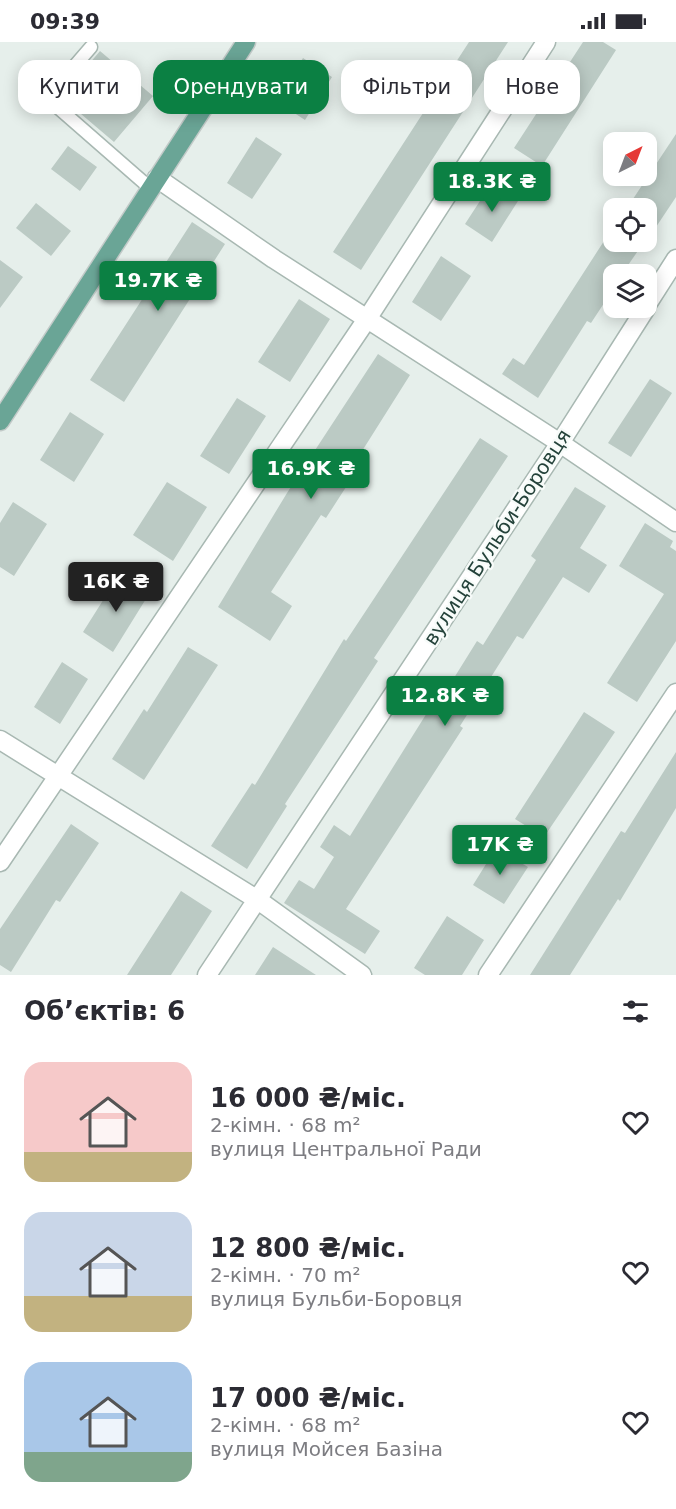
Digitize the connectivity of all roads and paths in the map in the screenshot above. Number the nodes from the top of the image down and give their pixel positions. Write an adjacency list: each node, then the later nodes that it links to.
1 (246, 42): 4 (main road)
2 (546, 42): 8 (street)
3 (91, 47): 4 (lane)
4 (153, 183): 8 (street); 9 (main road)
5 (676, 260): 6 (street, вулиця Бульби-Боровця)
6 (657, 290)
7 (639, 318): 10 (street, вулиця Бульби-Боровця)
8 (367, 319): 10 (street); 14 (street)
9 (0, 421)
10 (560, 443): 11 (street); 16 (street, вулиця Бульби-Боровця)
11 (676, 522)
12 (676, 693): 19 (street)
13 (0, 740): 14 (street)
14 (58, 777): 15 (street); 16 (street)
15 (0, 862)
16 (258, 900): 17 (street, вулиця Бульби-Боровця); 18 (street)
17 (207, 975)
18 (362, 975)
19 (488, 975)

